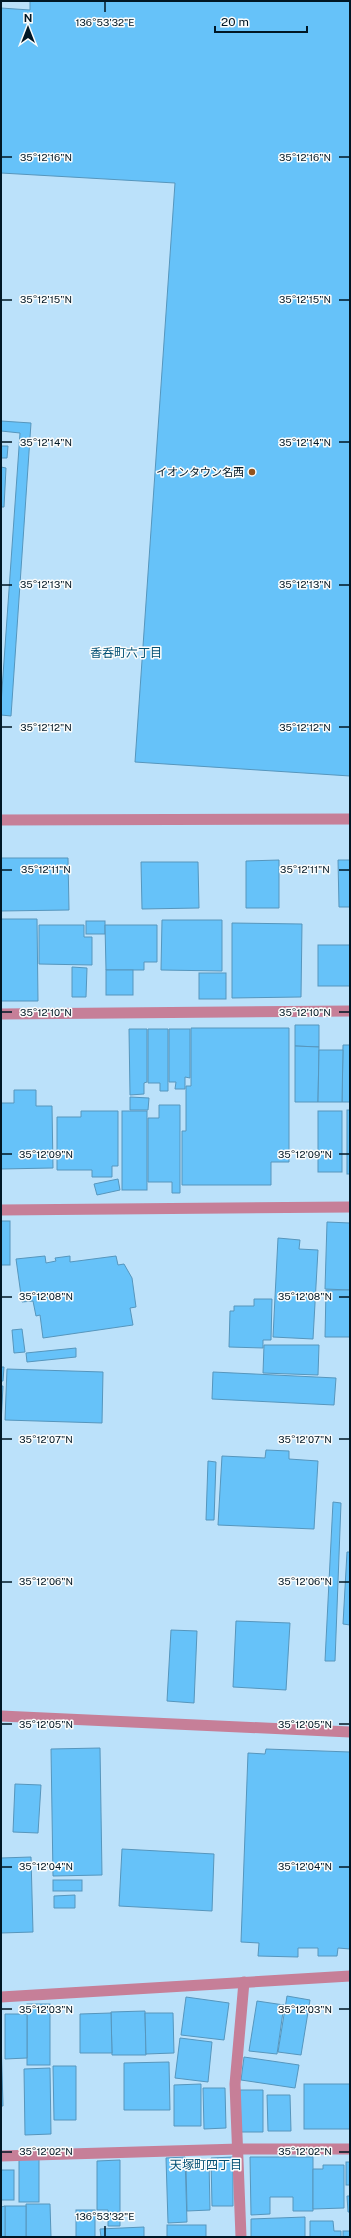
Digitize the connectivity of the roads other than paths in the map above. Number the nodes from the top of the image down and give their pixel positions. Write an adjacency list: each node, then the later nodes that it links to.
1 (350, 819): 2 (street)
2 (1, 820)
3 (350, 1011): 4 (street)
4 (1, 1014)
5 (350, 1207): 6 (street)
6 (1, 1210)
7 (1, 1716): 8 (street)
8 (350, 1732)
9 (350, 1976): 10 (street)
10 (244, 1982): 11 (street); 12 (street)
11 (1, 1997)
12 (239, 2148): 13 (street); 14 (street); 15 (street)
13 (350, 2149)
14 (1, 2156)
15 (241, 2237)

